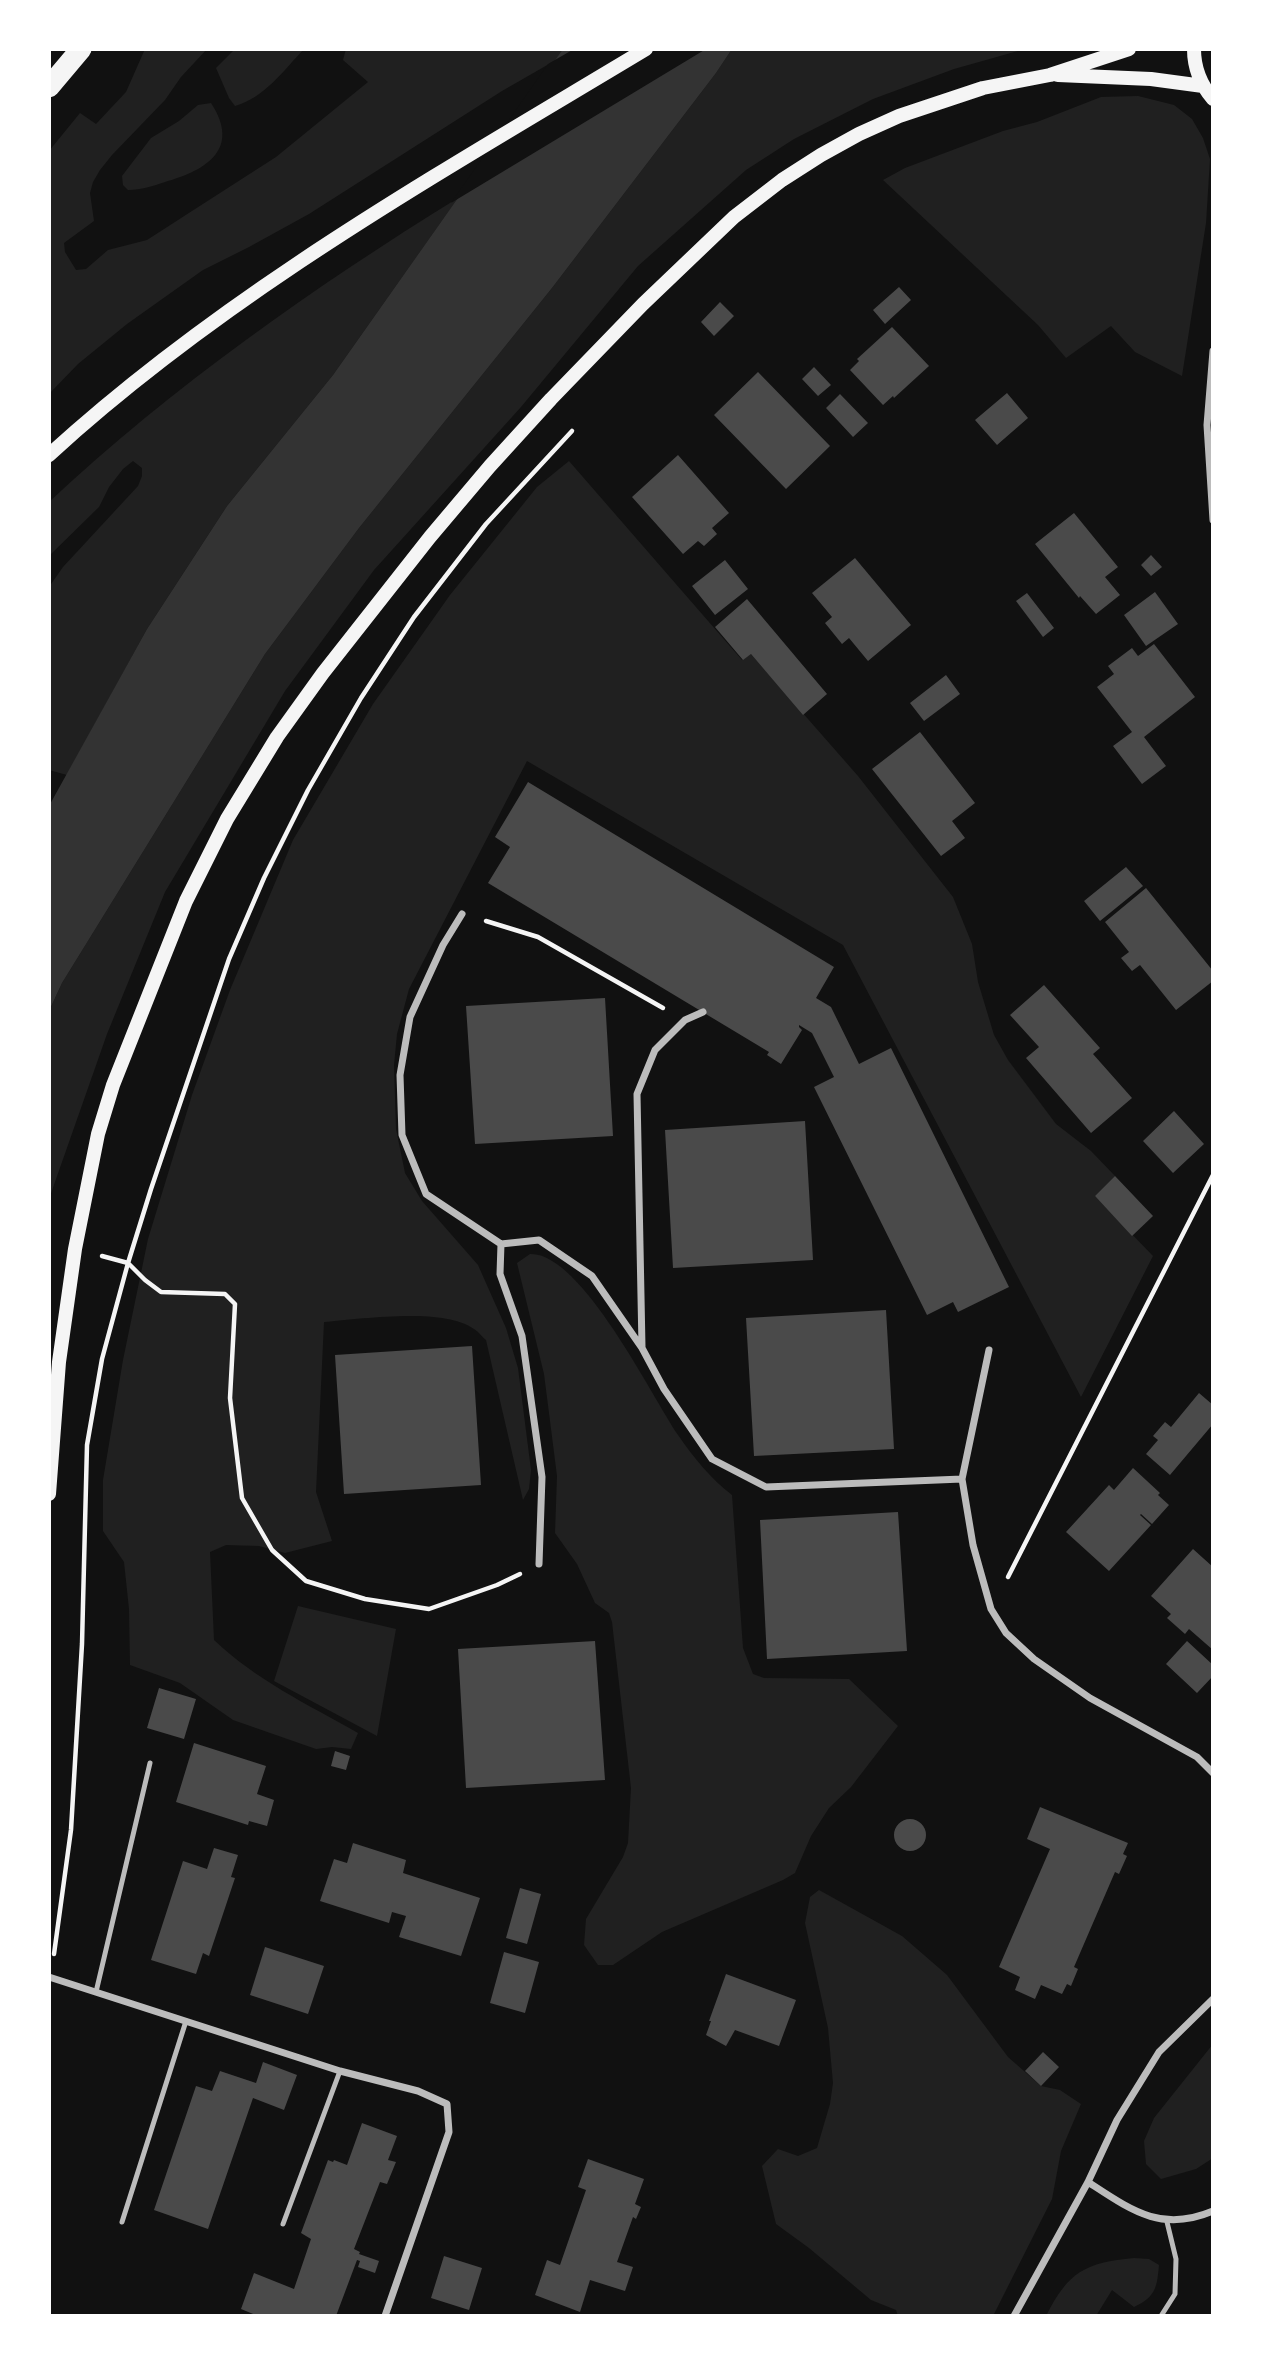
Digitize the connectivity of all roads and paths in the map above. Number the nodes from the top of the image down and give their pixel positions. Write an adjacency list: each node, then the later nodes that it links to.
1 (81, 49): 7 (highway)
2 (646, 49): 11 (main road)
3 (1129, 49): 5 (main road)
4 (1194, 49): 6 (main road)
5 (1049, 75): 6 (main road); 23 (main road)
6 (1203, 86): 8 (main road)
7 (49, 87)
8 (1213, 99)
9 (1213, 351): 12 (street)
10 (572, 432): 19 (path)
11 (49, 455)
12 (1213, 520)
13 (462, 914): 15 (path); 17 (street)
14 (703, 1012): 15 (street)
15 (685, 1020): 20 (street)
16 (1213, 1175): 25 (path)
17 (501, 1244): 20 (street); 24 (street)
18 (99, 1255): 19 (path)
19 (128, 1262): 24 (path); 28 (path)
20 (642, 1348): 22 (street)
21 (989, 1350): 22 (street)
22 (962, 1479): 25 (street)
23 (49, 1494)
24 (539, 1564)
25 (991, 1609): 27 (street)
26 (150, 1763): 29 (lane)
27 (1213, 1773)
28 (50, 1977): 29 (street)
29 (96, 1992): 31 (street)
30 (1213, 1999): 33 (street)
31 (186, 2021): 32 (street); 36 (lane)
32 (340, 2071): 37 (lane); 38 (street)
33 (1088, 2182): 35 (street); 39 (street)
34 (1213, 2211): 35 (street)
35 (1167, 2221): 40 (lane)
36 (121, 2222)
37 (283, 2224)
38 (385, 2316)
39 (1014, 2316)
40 (1161, 2316)

